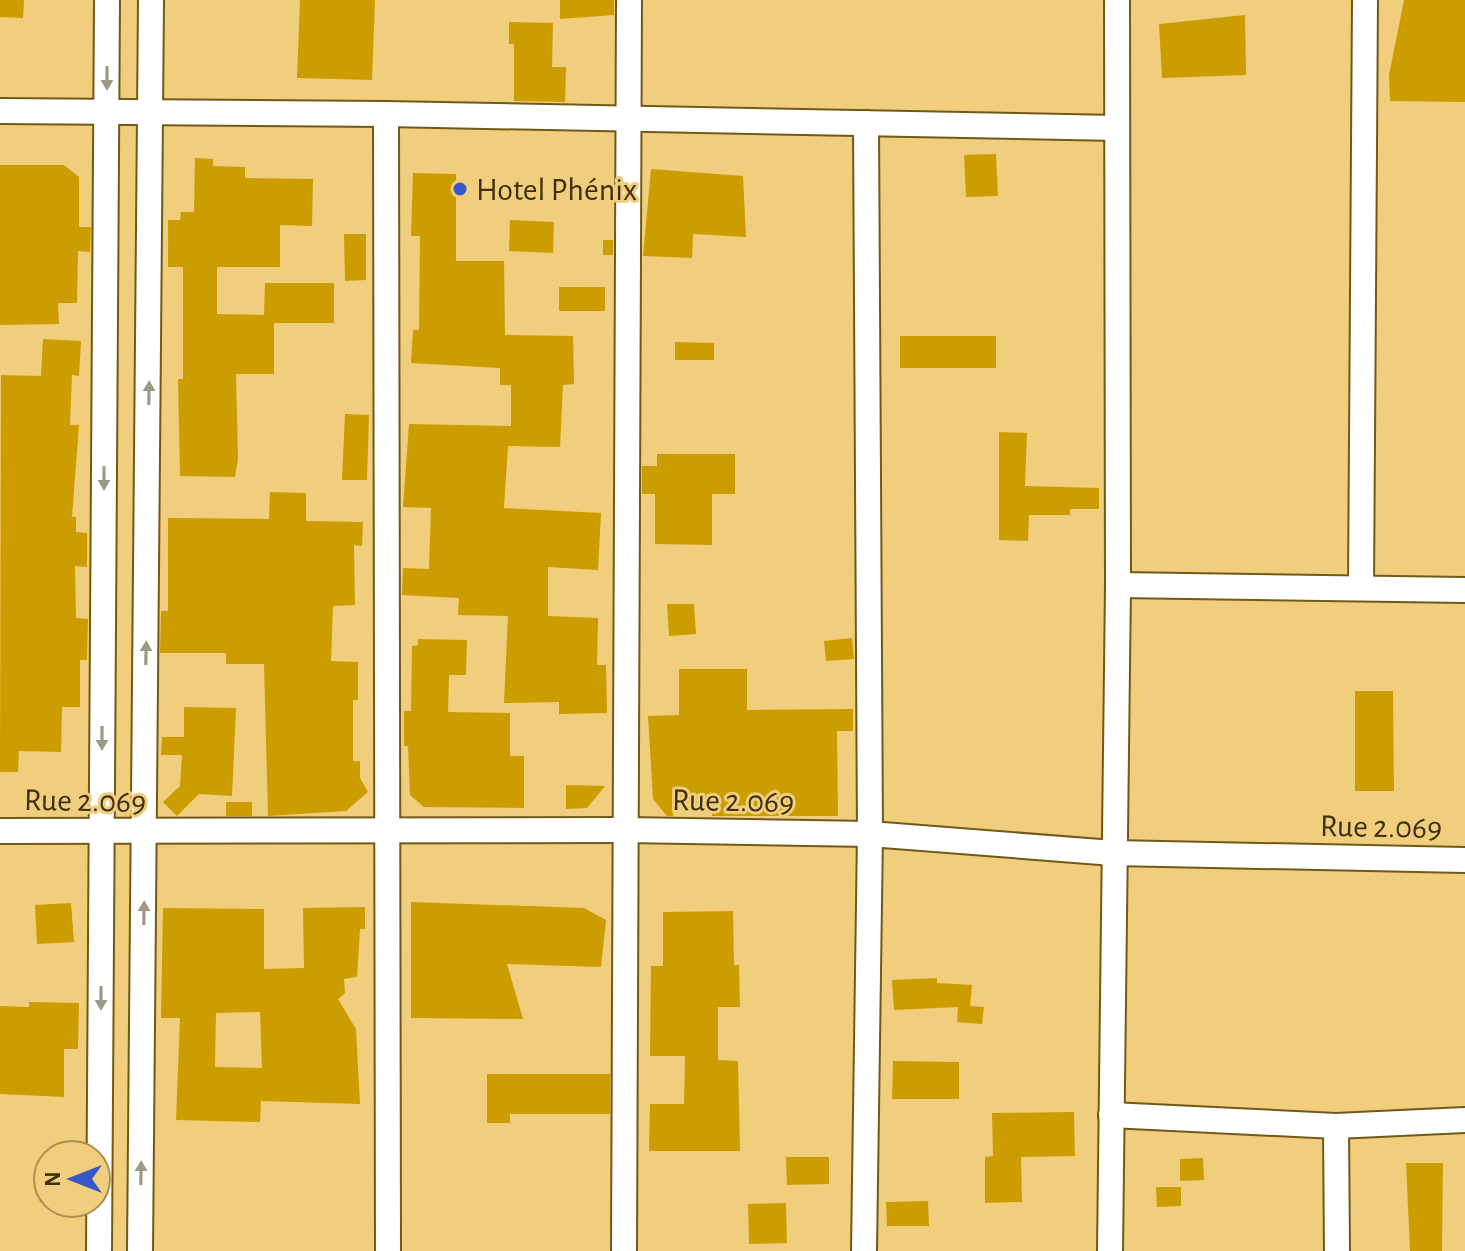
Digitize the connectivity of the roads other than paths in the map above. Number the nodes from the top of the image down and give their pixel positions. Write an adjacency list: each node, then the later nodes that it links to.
1 (107, 0): 7 (street, one-way to 7)
2 (151, 0): 8 (street)
3 (629, 0): 10 (street)
4 (1117, 0): 12 (street)
5 (1365, 0): 14 (street)
6 (0, 111): 7 (street)
7 (107, 111): 8 (street); 19 (street, one-way to 19)
8 (151, 111): 9 (street); 20 (street, one-way to 8)
9 (386, 114): 10 (street); 18 (street)
10 (630, 119): 11 (street); 16 (street)
11 (866, 123): 12 (street); 21 (street)
12 (1117, 128): 13 (street)
13 (1118, 585): 14 (street); 22 (street)
14 (1361, 587): 15 (street)
15 (1465, 590)
16 (626, 830): 18 (street, Rue 2.069); 21 (street, Rue 2.069); 30 (street)
17 (0, 831): 19 (street, Rue 2.069)
18 (387, 831): 20 (street, Rue 2.069); 29 (street)
19 (102, 832): 20 (street, Rue 2.069); 27 (street, one-way to 27)
20 (145, 834): 28 (street, one-way to 20)
21 (870, 834): 22 (street, Rue 2.069); 31 (street)
22 (1113, 853): 23 (street, Rue 2.069); 24 (street)
23 (1465, 860)
24 (1111, 1115): 26 (street); 32 (street)
25 (1465, 1120): 26 (street)
26 (1336, 1126): 33 (street)
27 (99, 1251)
28 (140, 1251)
29 (388, 1251)
30 (624, 1251)
31 (864, 1251)
32 (1110, 1251)
33 (1337, 1251)

